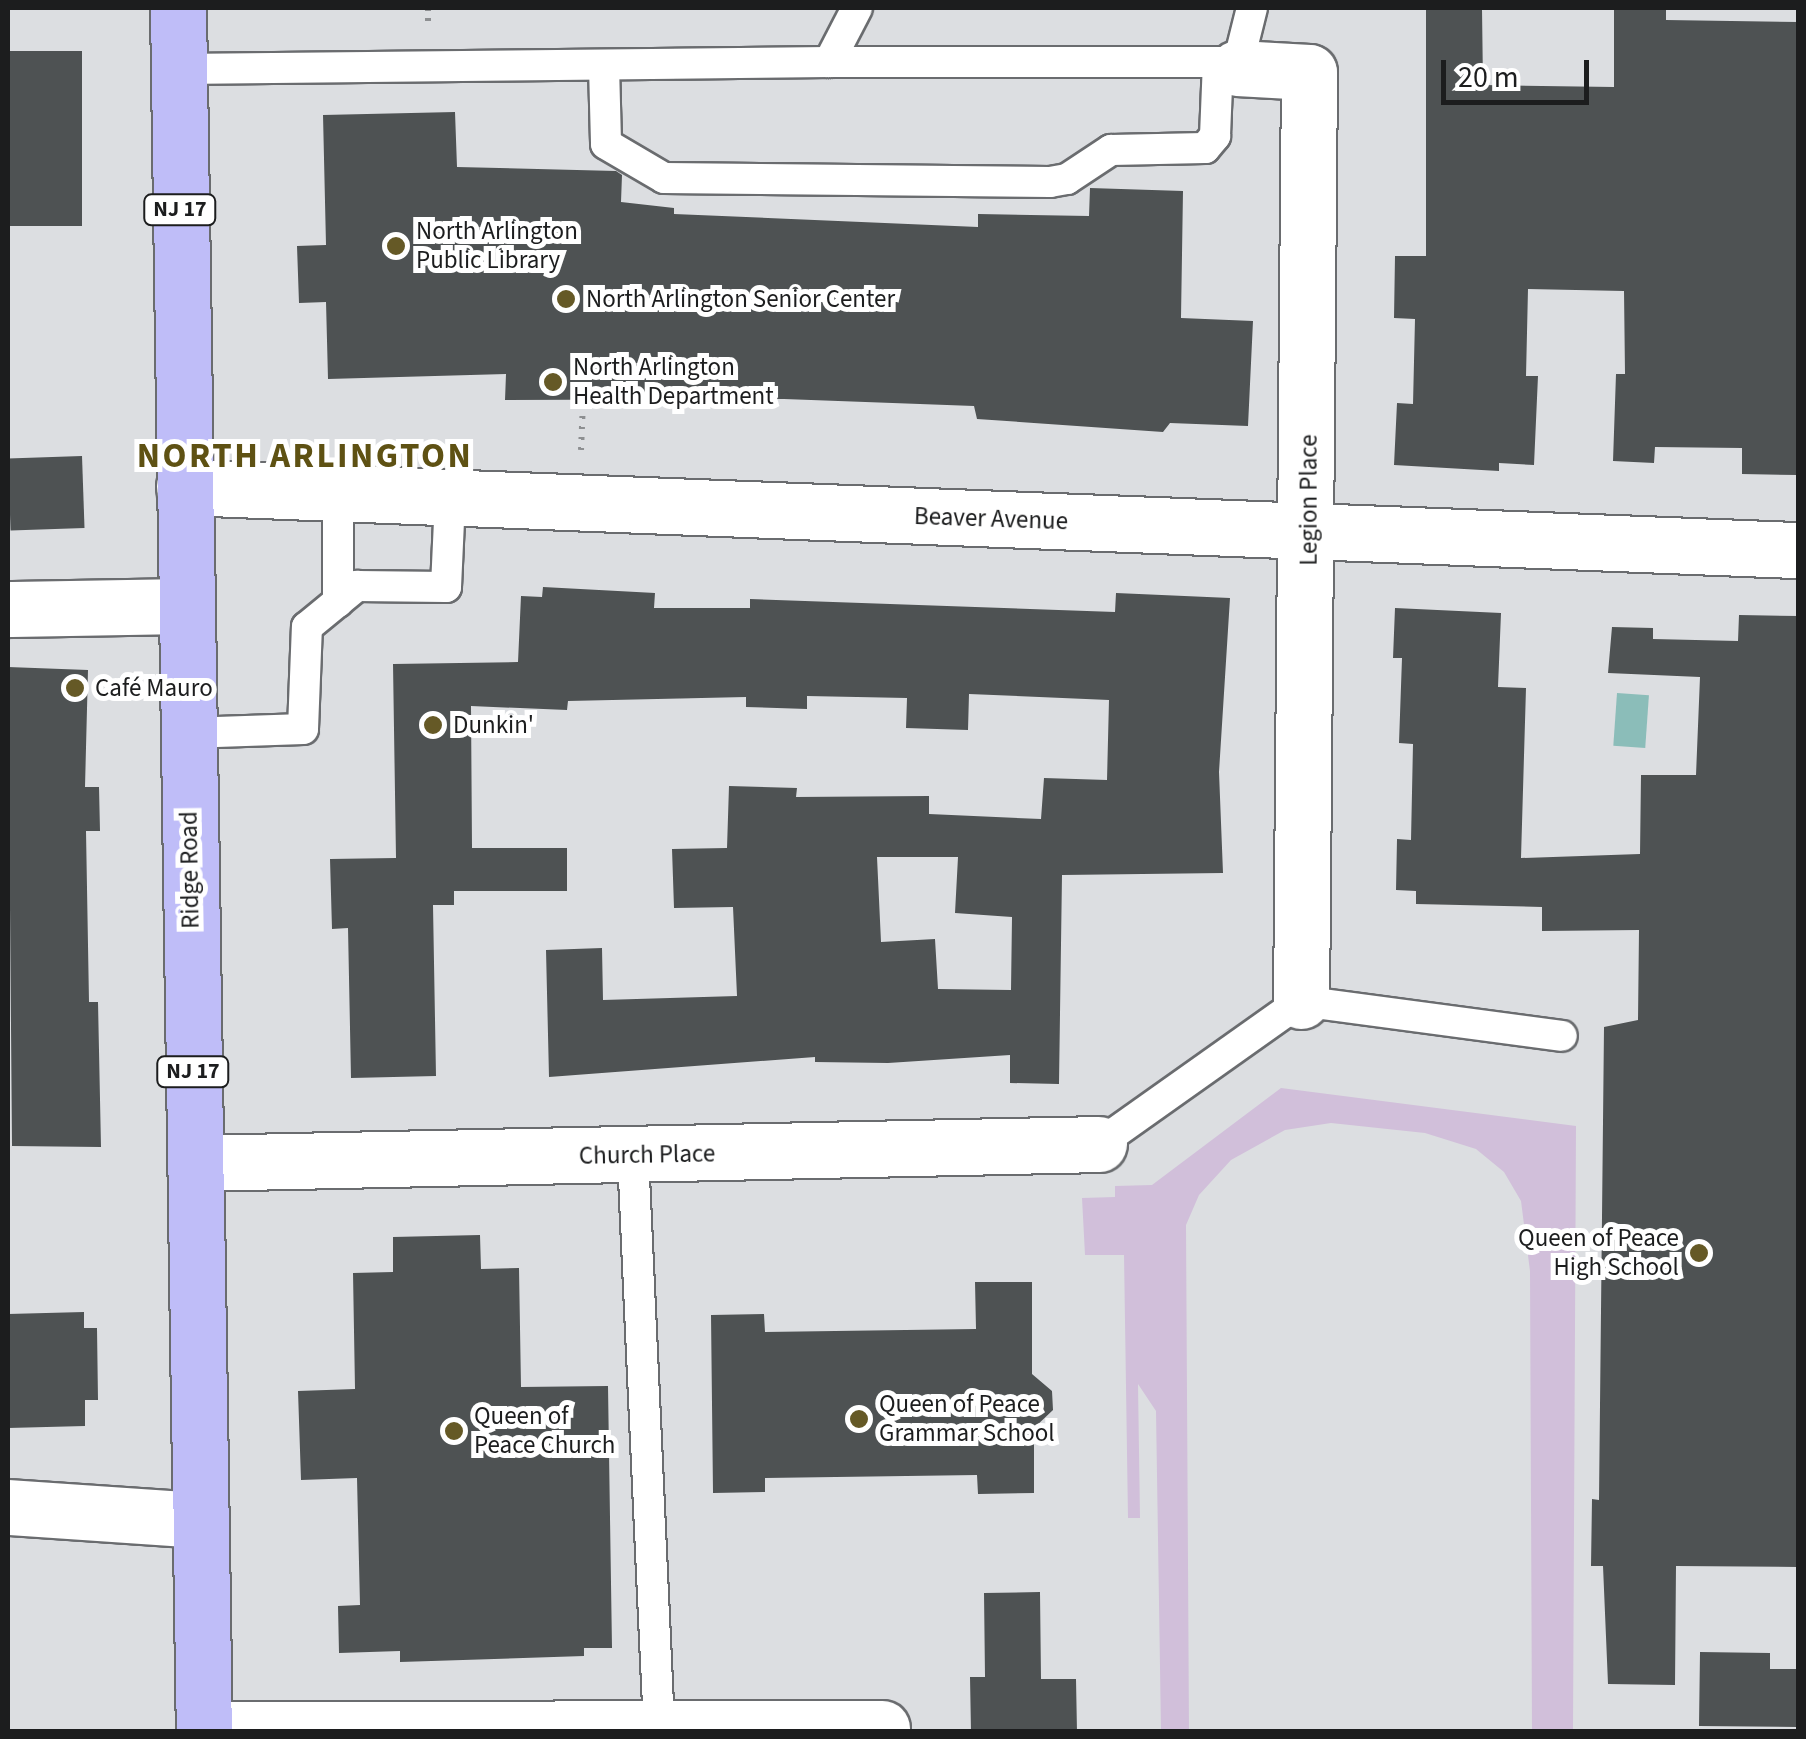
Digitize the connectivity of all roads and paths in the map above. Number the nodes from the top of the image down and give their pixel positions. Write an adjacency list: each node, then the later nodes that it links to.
1 (178, 8): 7 (main road, Ridge Road / NJ 17)
2 (857, 8): 4 (lane)
3 (1252, 8): 5 (lane)
4 (829, 62): 5 (lane); 6 (lane)
5 (1228, 65): 6 (lane); 13 (street, Legion Place)
6 (604, 66): 7 (lane)
7 (179, 69): 10 (main road, Ridge Road / NJ 17)
8 (583, 402): 9 (path)
9 (581, 456)
10 (184, 487): 11 (street, Beaver Avenue); 16 (main road, Ridge Road / NJ 17)
11 (338, 493): 12 (street, Beaver Avenue); 15 (lane)
12 (450, 498): 13 (street, Beaver Avenue); 15 (lane)
13 (1310, 532): 14 (street, Beaver Avenue); 19 (street, Legion Place)
14 (1798, 550)
15 (338, 602): 18 (lane)
16 (186, 606): 17 (street); 18 (main road, Ridge Road / NJ 17)
17 (8, 609)
18 (188, 733): 23 (main road, Ridge Road / NJ 17)
19 (1301, 1000): 20 (lane); 21 (lane)
20 (1562, 1036)
21 (1099, 1144): 22 (street, Church Place)
22 (632, 1156): 23 (street, Church Place); 26 (lane)
23 (195, 1163): 25 (main road, Ridge Road / NJ 17)
24 (8, 1507): 25 (street)
25 (200, 1520): 28 (main road, Ridge Road / NJ 17)
26 (660, 1727): 27 (street); 29 (street)
27 (866, 1729)
28 (204, 1730): 29 (street)
29 (402, 1730)

